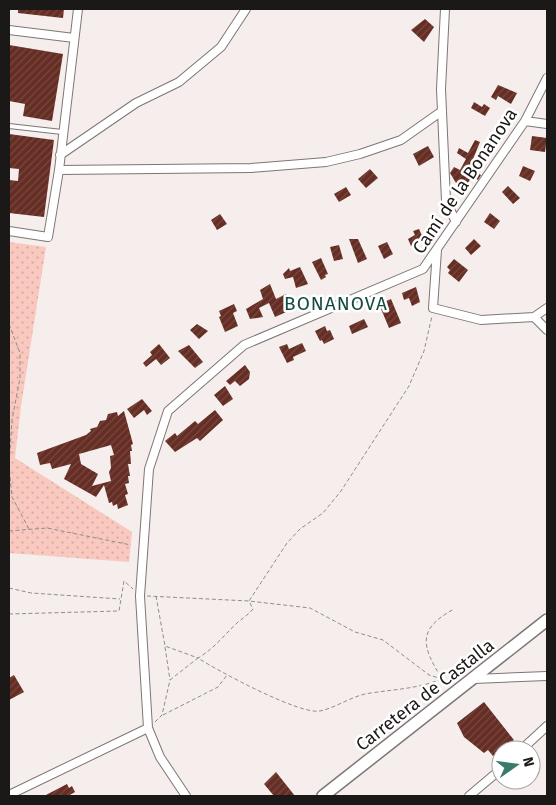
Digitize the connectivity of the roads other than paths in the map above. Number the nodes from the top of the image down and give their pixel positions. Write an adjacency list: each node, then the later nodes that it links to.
1 (78, 9): 5 (street)
2 (246, 9): 12 (street)
3 (445, 9): 7 (street)
4 (9, 30): 5 (street)
5 (74, 38): 11 (street)
6 (547, 78): 8 (street, Camí de la Bonanova)
7 (442, 111): 13 (street); 14 (street)
8 (525, 121): 9 (street); 14 (street, Camí de la Bonanova)
9 (547, 124)
10 (9, 126): 11 (lane)
11 (62, 132): 12 (street)
12 (60, 155): 13 (street)
13 (59, 170): 15 (street)
14 (456, 222): 16 (street, Camí de la Bonanova)
15 (9, 231)
16 (437, 248): 18 (street); 24 (street, Camí de la Bonanova)
17 (547, 308): 18 (street)
18 (534, 317): 19 (street)
19 (547, 330)
20 (547, 620): 22 (main road, Carretera de Castalla)
21 (547, 676): 22 (street)
22 (474, 679): 29 (main road, Carretera de Castalla)
23 (547, 726): 25 (street)
24 (148, 728): 27 (street); 28 (street, Camí de la Bonanova)
25 (532, 740)
26 (491, 777): 30 (street)
27 (9, 795)
28 (186, 796)
29 (323, 796)
30 (470, 796)

